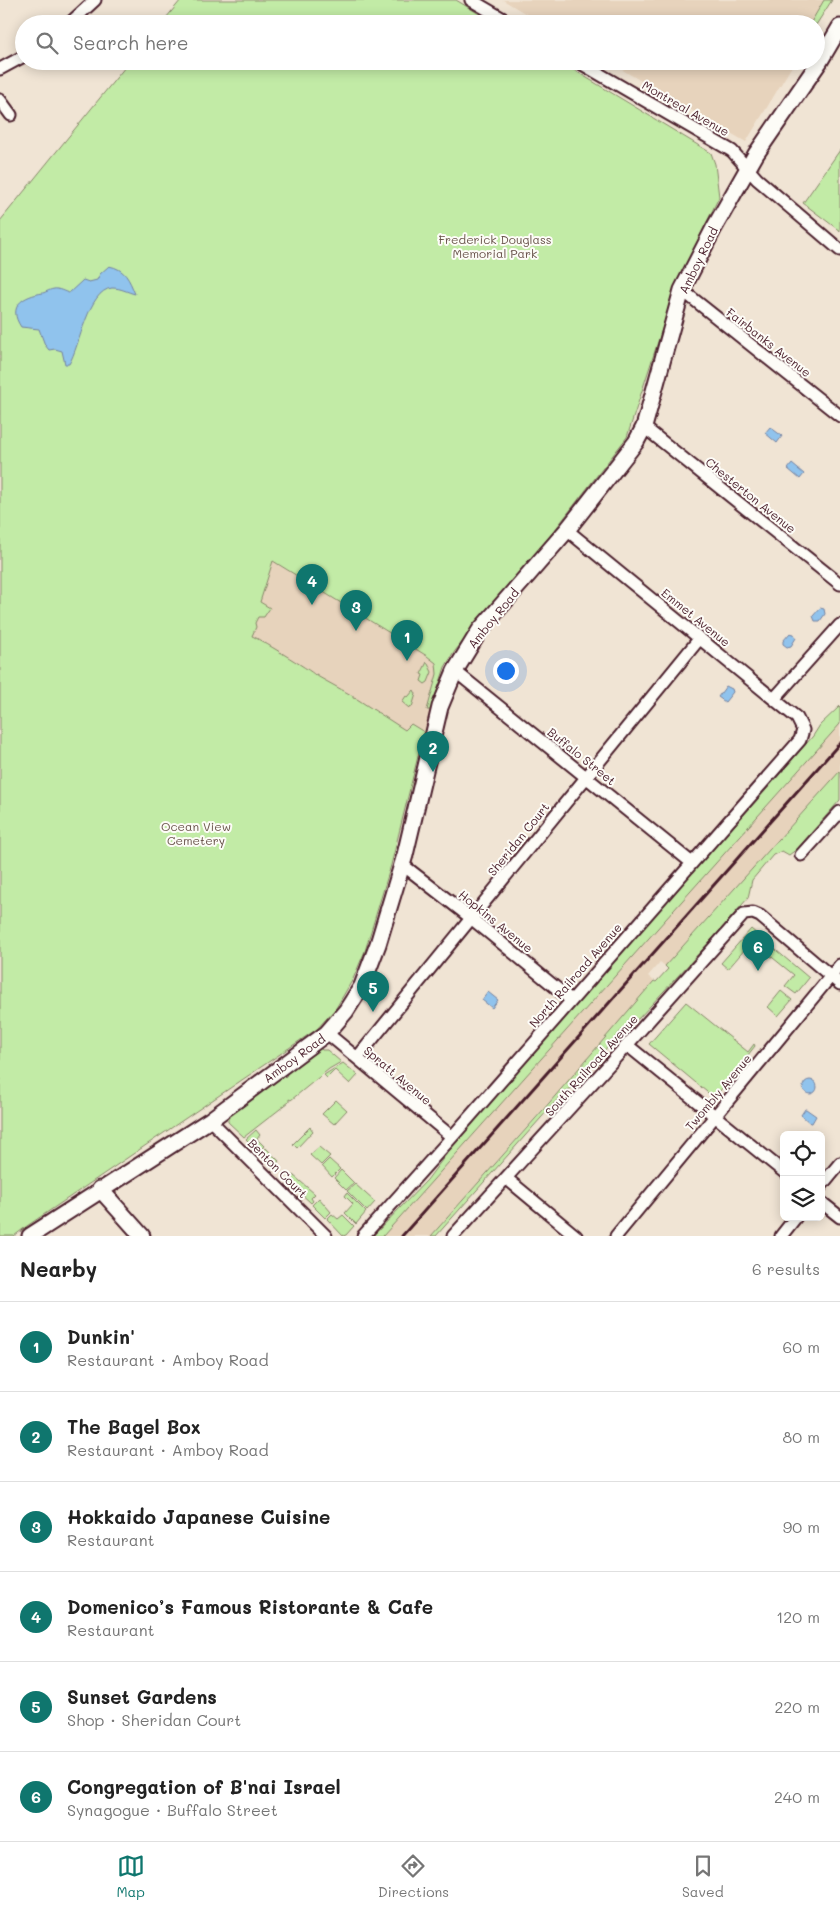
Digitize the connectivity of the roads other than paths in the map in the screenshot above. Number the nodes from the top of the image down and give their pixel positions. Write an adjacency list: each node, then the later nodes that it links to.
1 (95, 0): 3 (street)
2 (471, 0): 4 (street)
3 (79, 15)
4 (497, 15)
5 (840, 27): 6 (main road, Amboy Road)
6 (825, 50)
7 (15, 61): 8 (street)
8 (0, 69)
9 (593, 70): 13 (street, Montreal Avenue)
10 (812, 70): 13 (main road, Amboy Road)
11 (0, 100): 12 (street)
12 (11, 114)
13 (748, 169): 14 (street, Montreal Avenue); 15 (main road, Amboy Road)
14 (840, 250)
15 (682, 290): 16 (street, Fairbanks Avenue); 17 (main road, Amboy Road)
16 (840, 416)
17 (644, 427): 18 (main road, Amboy Road); 19 (street, Chesterton Avenue)
18 (567, 530): 21 (street, Emmet Avenue); 22 (main road, Amboy Road)
19 (840, 584)
20 (840, 625): 23 (street)
21 (700, 638): 23 (street, Emmet Avenue); 25 (street, Sheridan Court)
22 (455, 670): 25 (street, Buffalo Street); 29 (main road, Amboy Road)
23 (774, 699): 24 (street, Emmet Avenue)
24 (803, 730): 28 (street, North Railroad Avenue)
25 (586, 777): 28 (street, Buffalo Street); 30 (street, Sheridan Court)
26 (840, 812): 27 (street)
27 (801, 854)
28 (692, 863): 34 (street, North Railroad Avenue)
29 (403, 865): 30 (street, Hopkins Avenue); 35 (main road, Amboy Road)
30 (471, 918): 34 (street, Hopkins Avenue); 37 (street, Sheridan Court)
31 (840, 965): 32 (street, Twombly Avenue)
32 (830, 976): 33 (street); 36 (street, South Railroad Avenue); 38 (street, Twombly Avenue)
33 (840, 984)
34 (571, 1000): 40 (street, North Railroad Avenue)
35 (327, 1034): 37 (street, Spratt Avenue); 39 (main road, Amboy Road)
36 (627, 1045): 38 (street); 43 (street, South Railroad Avenue)
37 (357, 1058): 40 (street, Spratt Avenue)
38 (716, 1116): 42 (street); 55 (street, Twombly Avenue)
39 (210, 1120): 45 (main road, Amboy Road); 51 (street, Benton Court)
40 (452, 1137): 52 (street, North Railroad Avenue)
41 (840, 1163): 44 (street)
42 (780, 1169)
43 (506, 1178): 53 (street, South Railroad Avenue); 54 (street)
44 (825, 1181)
45 (100, 1189): 49 (main road, Amboy Road); 50 (main road)
46 (825, 1205): 47 (street)
47 (840, 1218)
48 (793, 1221): 56 (street)
49 (30, 1236)
50 (142, 1236)
51 (326, 1236)
52 (363, 1236)
53 (452, 1236)
54 (576, 1236)
55 (616, 1236)
56 (781, 1236)

